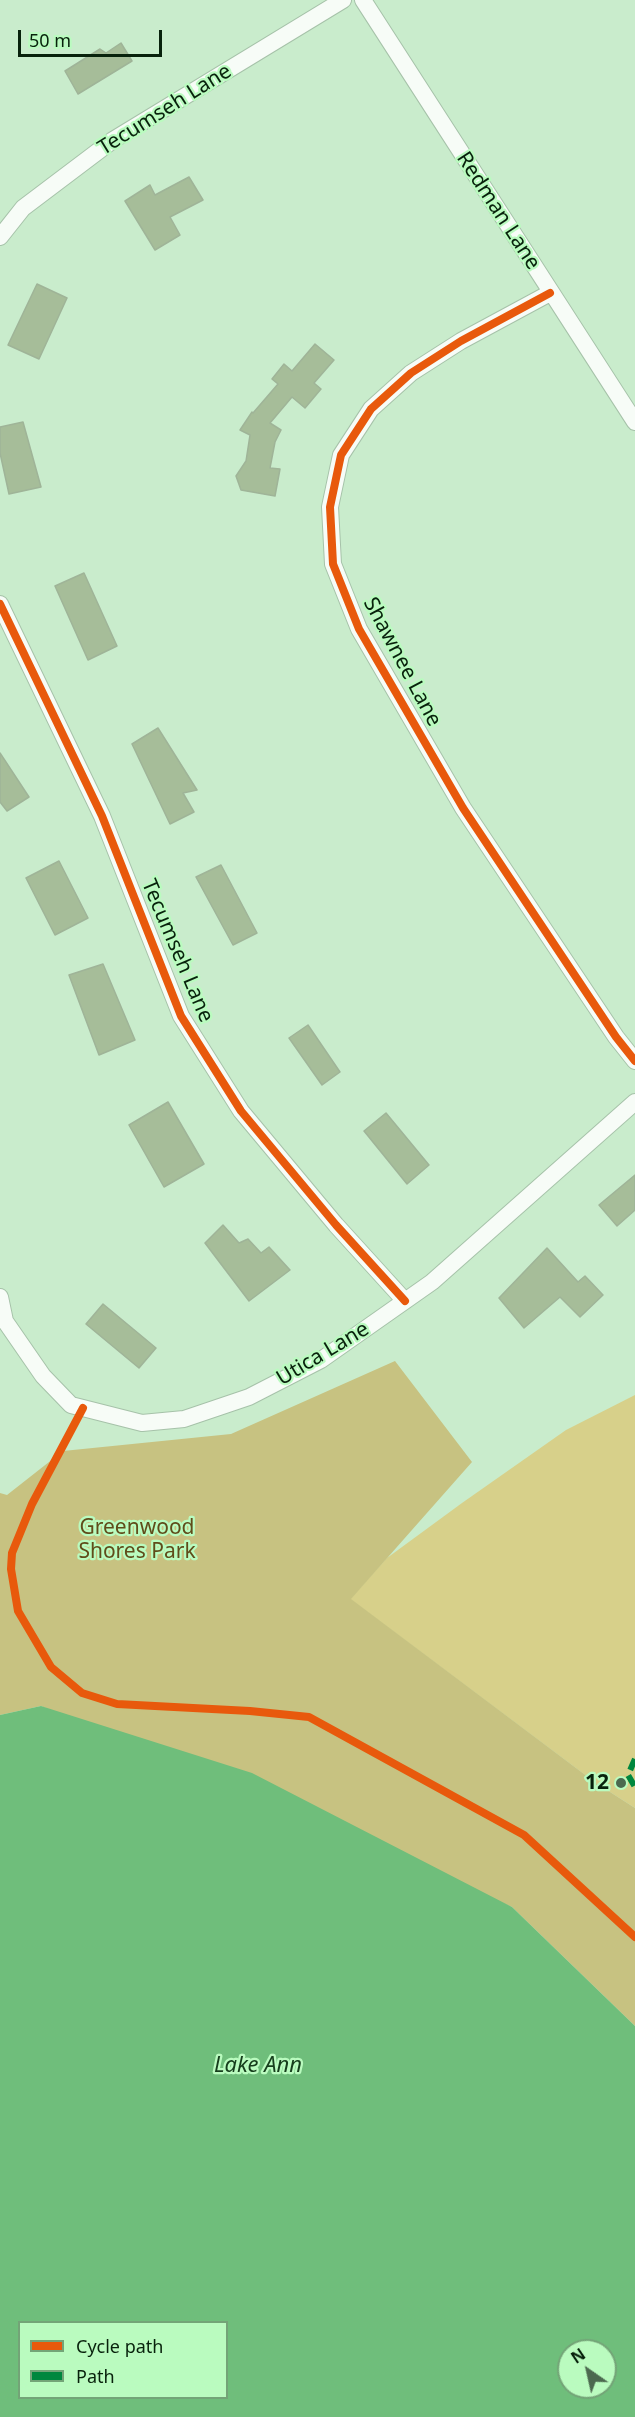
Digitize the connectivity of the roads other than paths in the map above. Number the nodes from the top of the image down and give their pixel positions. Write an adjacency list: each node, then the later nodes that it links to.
1 (343, 0): 3 (street, Tecumseh Lane)
2 (363, 0): 4 (street, Redman Lane)
3 (0, 237)
4 (550, 292): 5 (street, Redman Lane); 7 (street, Shawnee Lane)
5 (635, 422)
6 (0, 604): 10 (street, Tecumseh Lane)
7 (635, 1061)
8 (635, 1102): 10 (street, Utica Lane)
9 (0, 1297): 10 (street, Utica Lane)
10 (405, 1301)

